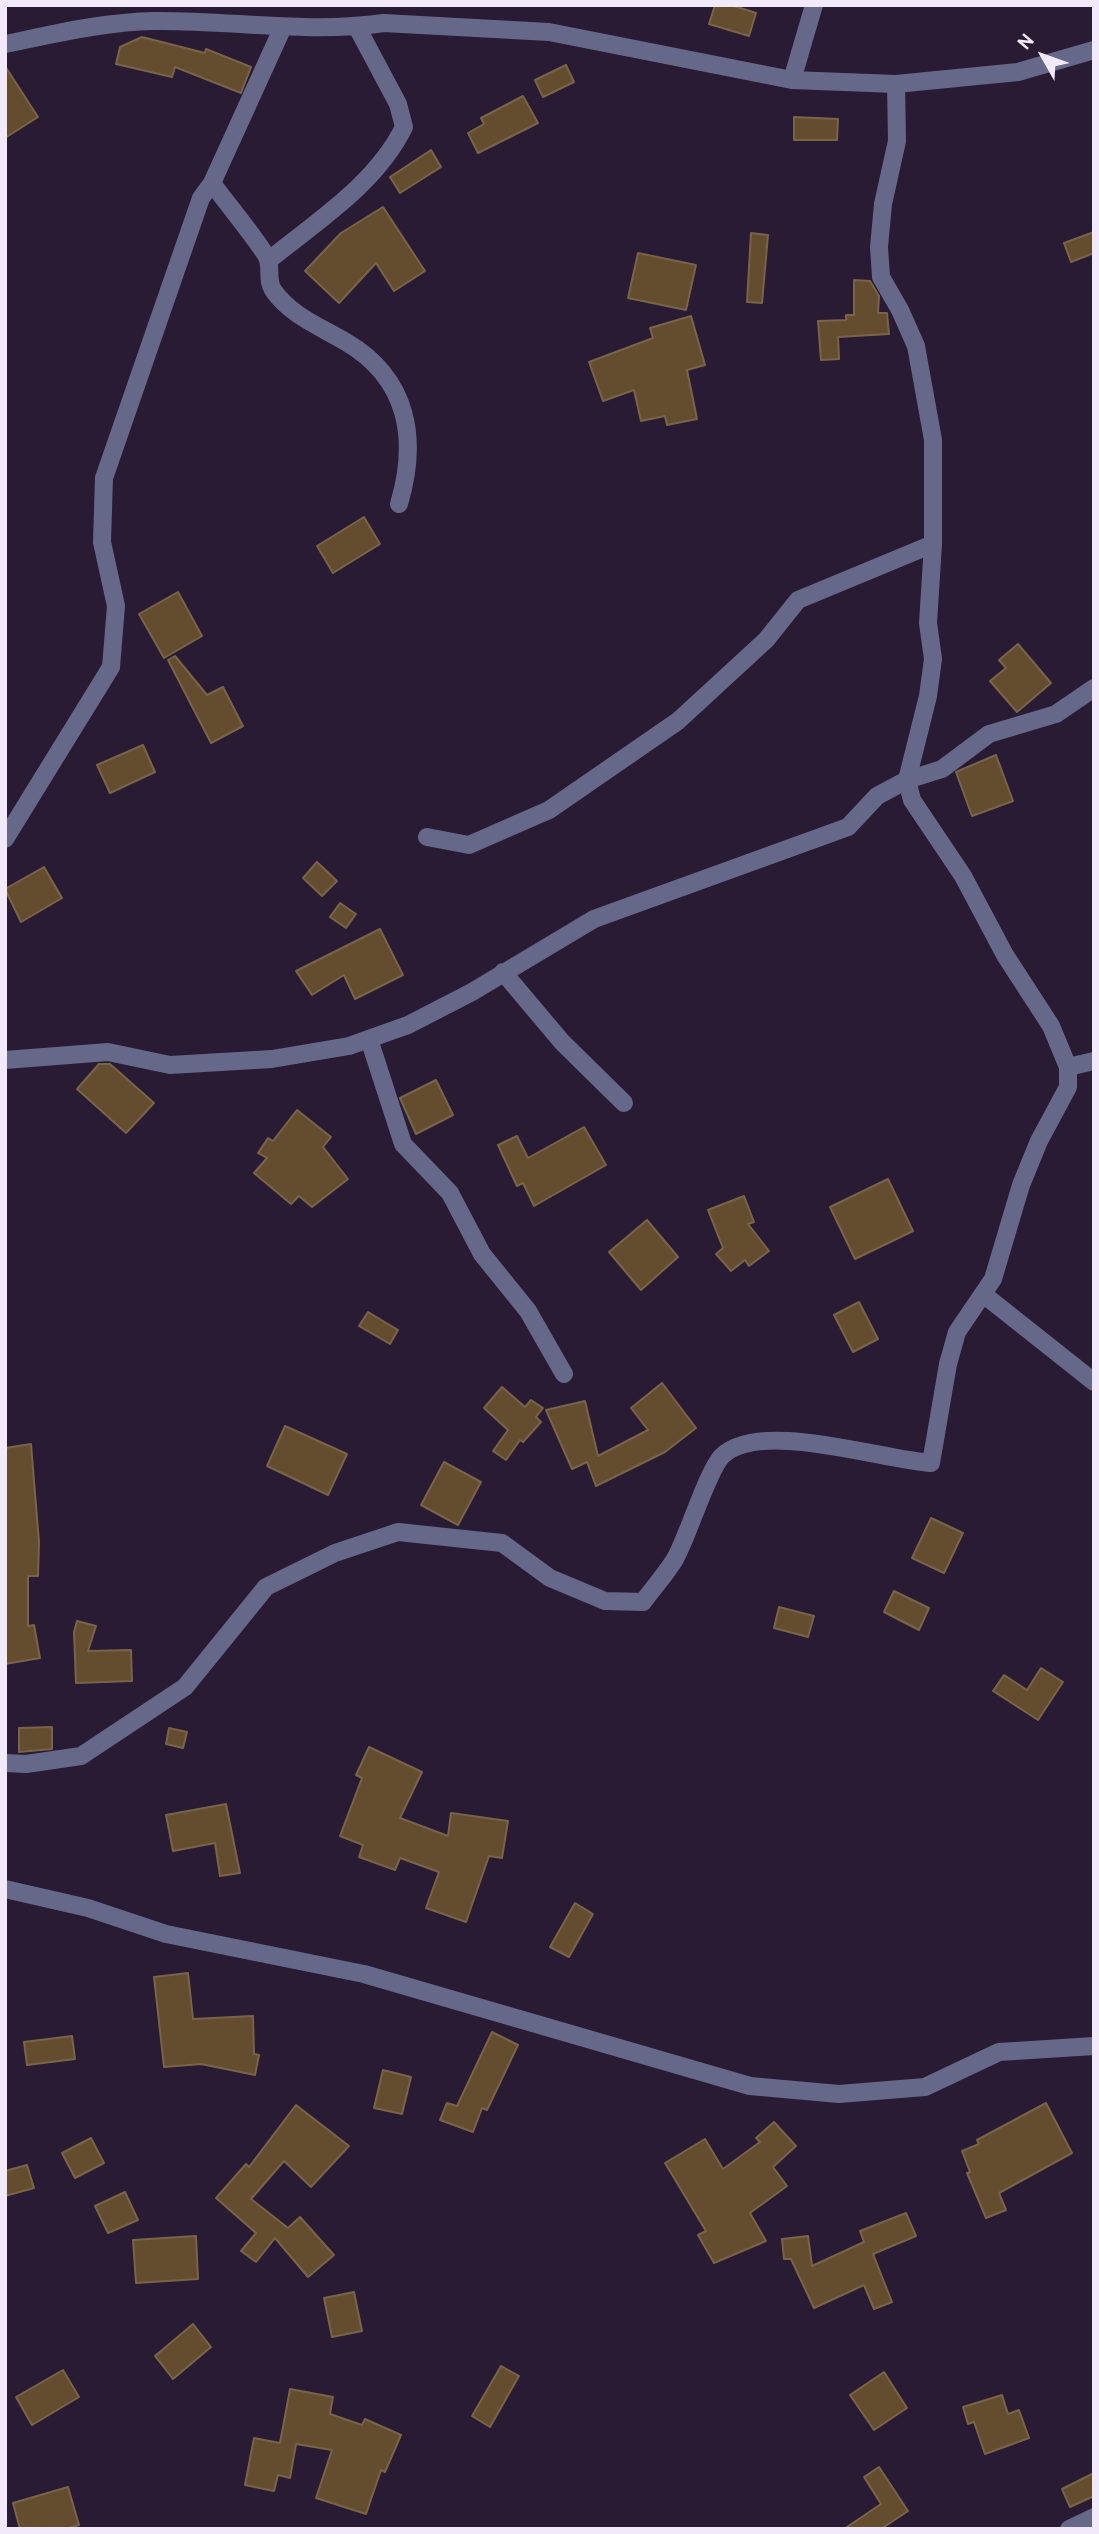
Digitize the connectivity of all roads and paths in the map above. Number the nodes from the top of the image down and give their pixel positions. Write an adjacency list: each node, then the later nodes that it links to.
1 (814, 5): 6 (street)
2 (283, 27): 3 (street); 4 (street); 8 (street)
3 (357, 27): 6 (street); 9 (street)
4 (5, 44)
5 (1094, 50): 7 (street)
6 (792, 80): 7 (street)
7 (896, 84): 11 (street)
8 (212, 183): 9 (street); 15 (street)
9 (269, 260): 10 (street)
10 (399, 504)
11 (933, 544): 13 (street); 14 (street)
12 (1094, 688): 13 (street)
13 (907, 780): 16 (street); 20 (street)
14 (427, 837)
15 (5, 839)
16 (503, 972): 17 (street); 21 (street)
17 (369, 1039): 18 (street); 23 (street)
18 (5, 1060)
19 (1094, 1061): 20 (street)
20 (1068, 1067): 22 (street)
21 (624, 1103)
22 (983, 1294): 24 (street); 25 (street)
23 (564, 1374)
24 (1094, 1382)
25 (5, 1763)
26 (5, 1889): 27 (street)
27 (1094, 2046)
28 (1094, 2517): 29 (street)
29 (1069, 2529)

